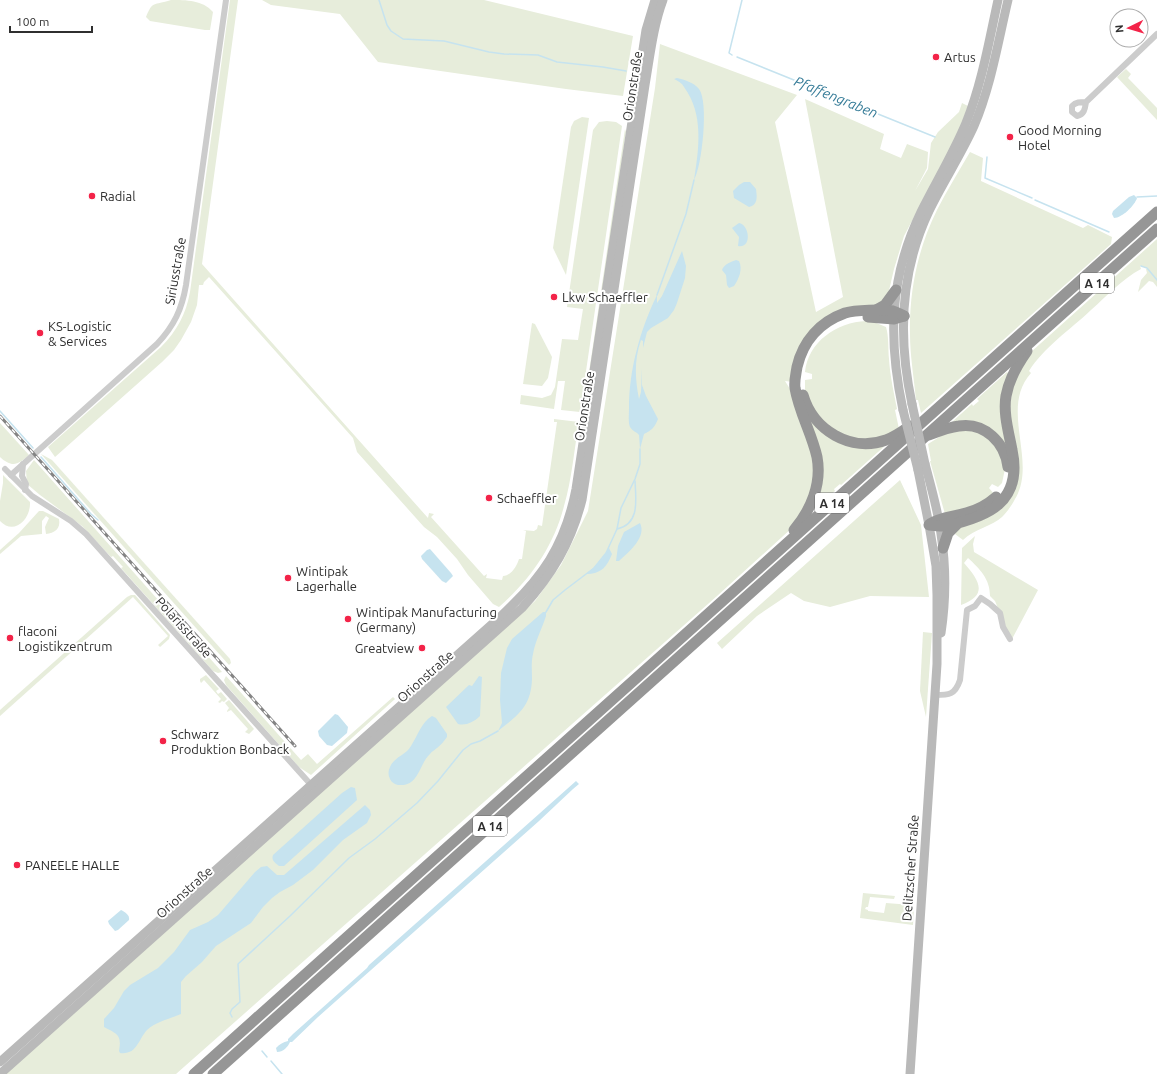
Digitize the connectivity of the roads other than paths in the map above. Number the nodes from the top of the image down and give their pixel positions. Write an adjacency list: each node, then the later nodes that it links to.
1 (226, 0): 16 (street, Siriusstraße)
2 (655, 0): 27 (street, Orionstraße)
3 (663, 0): 27 (street, Orionstraße)
4 (998, 0): 10 (street)
5 (1008, 0): 12 (street)
6 (1157, 34): 7 (street)
7 (1086, 102)
8 (1157, 212): 14 (highway, A 14)
9 (1157, 229): 13 (highway, A 14)
10 (896, 290): 11 (highway); 12 (street)
11 (876, 310): 12 (highway); 23 (highway)
12 (897, 315): 14 (highway); 20 (street, bridge); 20 (street, bridge)
13 (1037, 336): 15 (highway, A 14); 21 (highway)
14 (941, 406): 23 (highway, A 14)
15 (926, 436): 20 (highway); 31 (highway, A 14)
16 (23, 464): 18 (street, Siriusstraße); 19 (street)
17 (5, 469): 18 (street, Polarisstraße)
18 (10, 475): 19 (street, Polarisstraße)
19 (25, 490): 27 (street, Polarisstraße)
20 (936, 523): 21 (highway); 22 (street); 25 (street)
21 (958, 523): 22 (highway)
22 (943, 548): 25 (street)
23 (764, 563): 30 (highway, A 14)
24 (1010, 639): 26 (street)
25 (937, 664): 26 (street, Delitzscher Straße)
26 (934, 695): 32 (street, Delitzscher Straße)
27 (314, 788): 28 (street, Orionstraße); 29 (street, Orionstraße)
28 (0, 1062)
29 (0, 1074)
30 (194, 1074)
31 (213, 1074)
32 (910, 1074)

